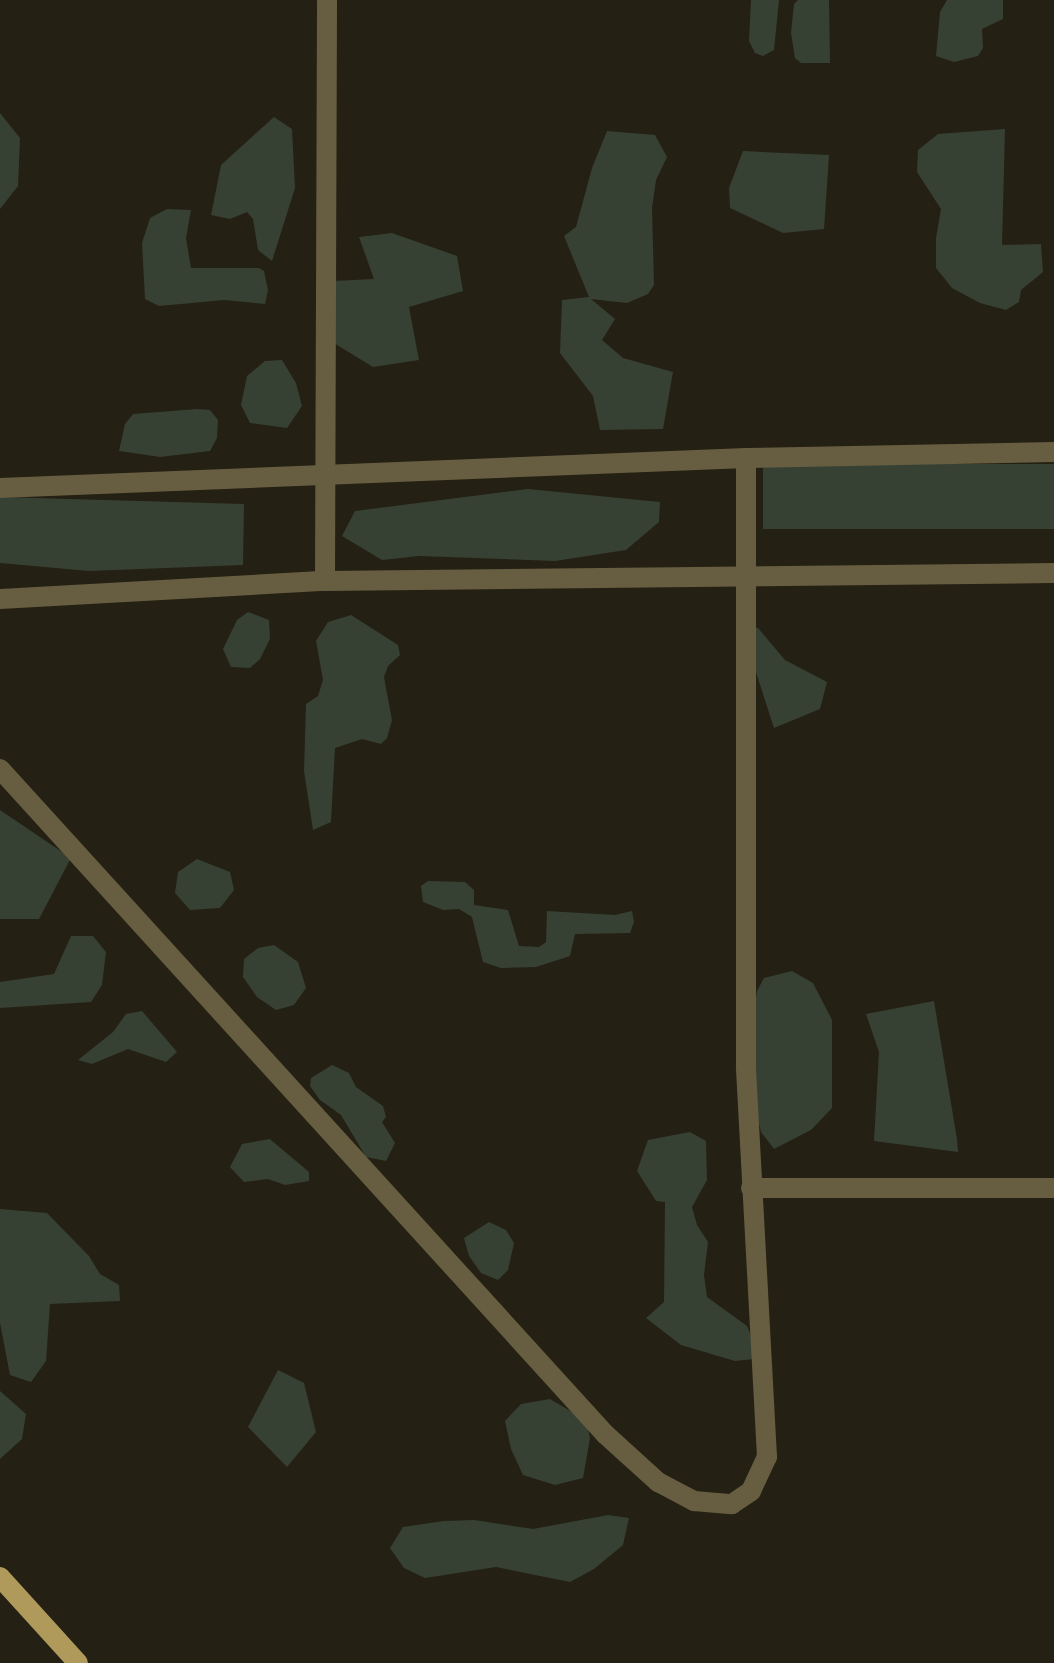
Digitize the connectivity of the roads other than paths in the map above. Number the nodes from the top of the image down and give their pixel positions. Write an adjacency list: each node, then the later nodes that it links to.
1 (327, 0): 4 (street)
2 (1054, 452): 3 (street)
3 (746, 458): 4 (street); 7 (street)
4 (324, 473): 5 (street); 8 (street)
5 (0, 488)
6 (1054, 573): 7 (street)
7 (747, 577): 8 (street); 11 (street)
8 (325, 581): 9 (street)
9 (0, 599)
10 (0, 769): 11 (street)
11 (751, 1188): 12 (street)
12 (1054, 1188)
13 (0, 1577): 14 (main road)
14 (78, 1663)

